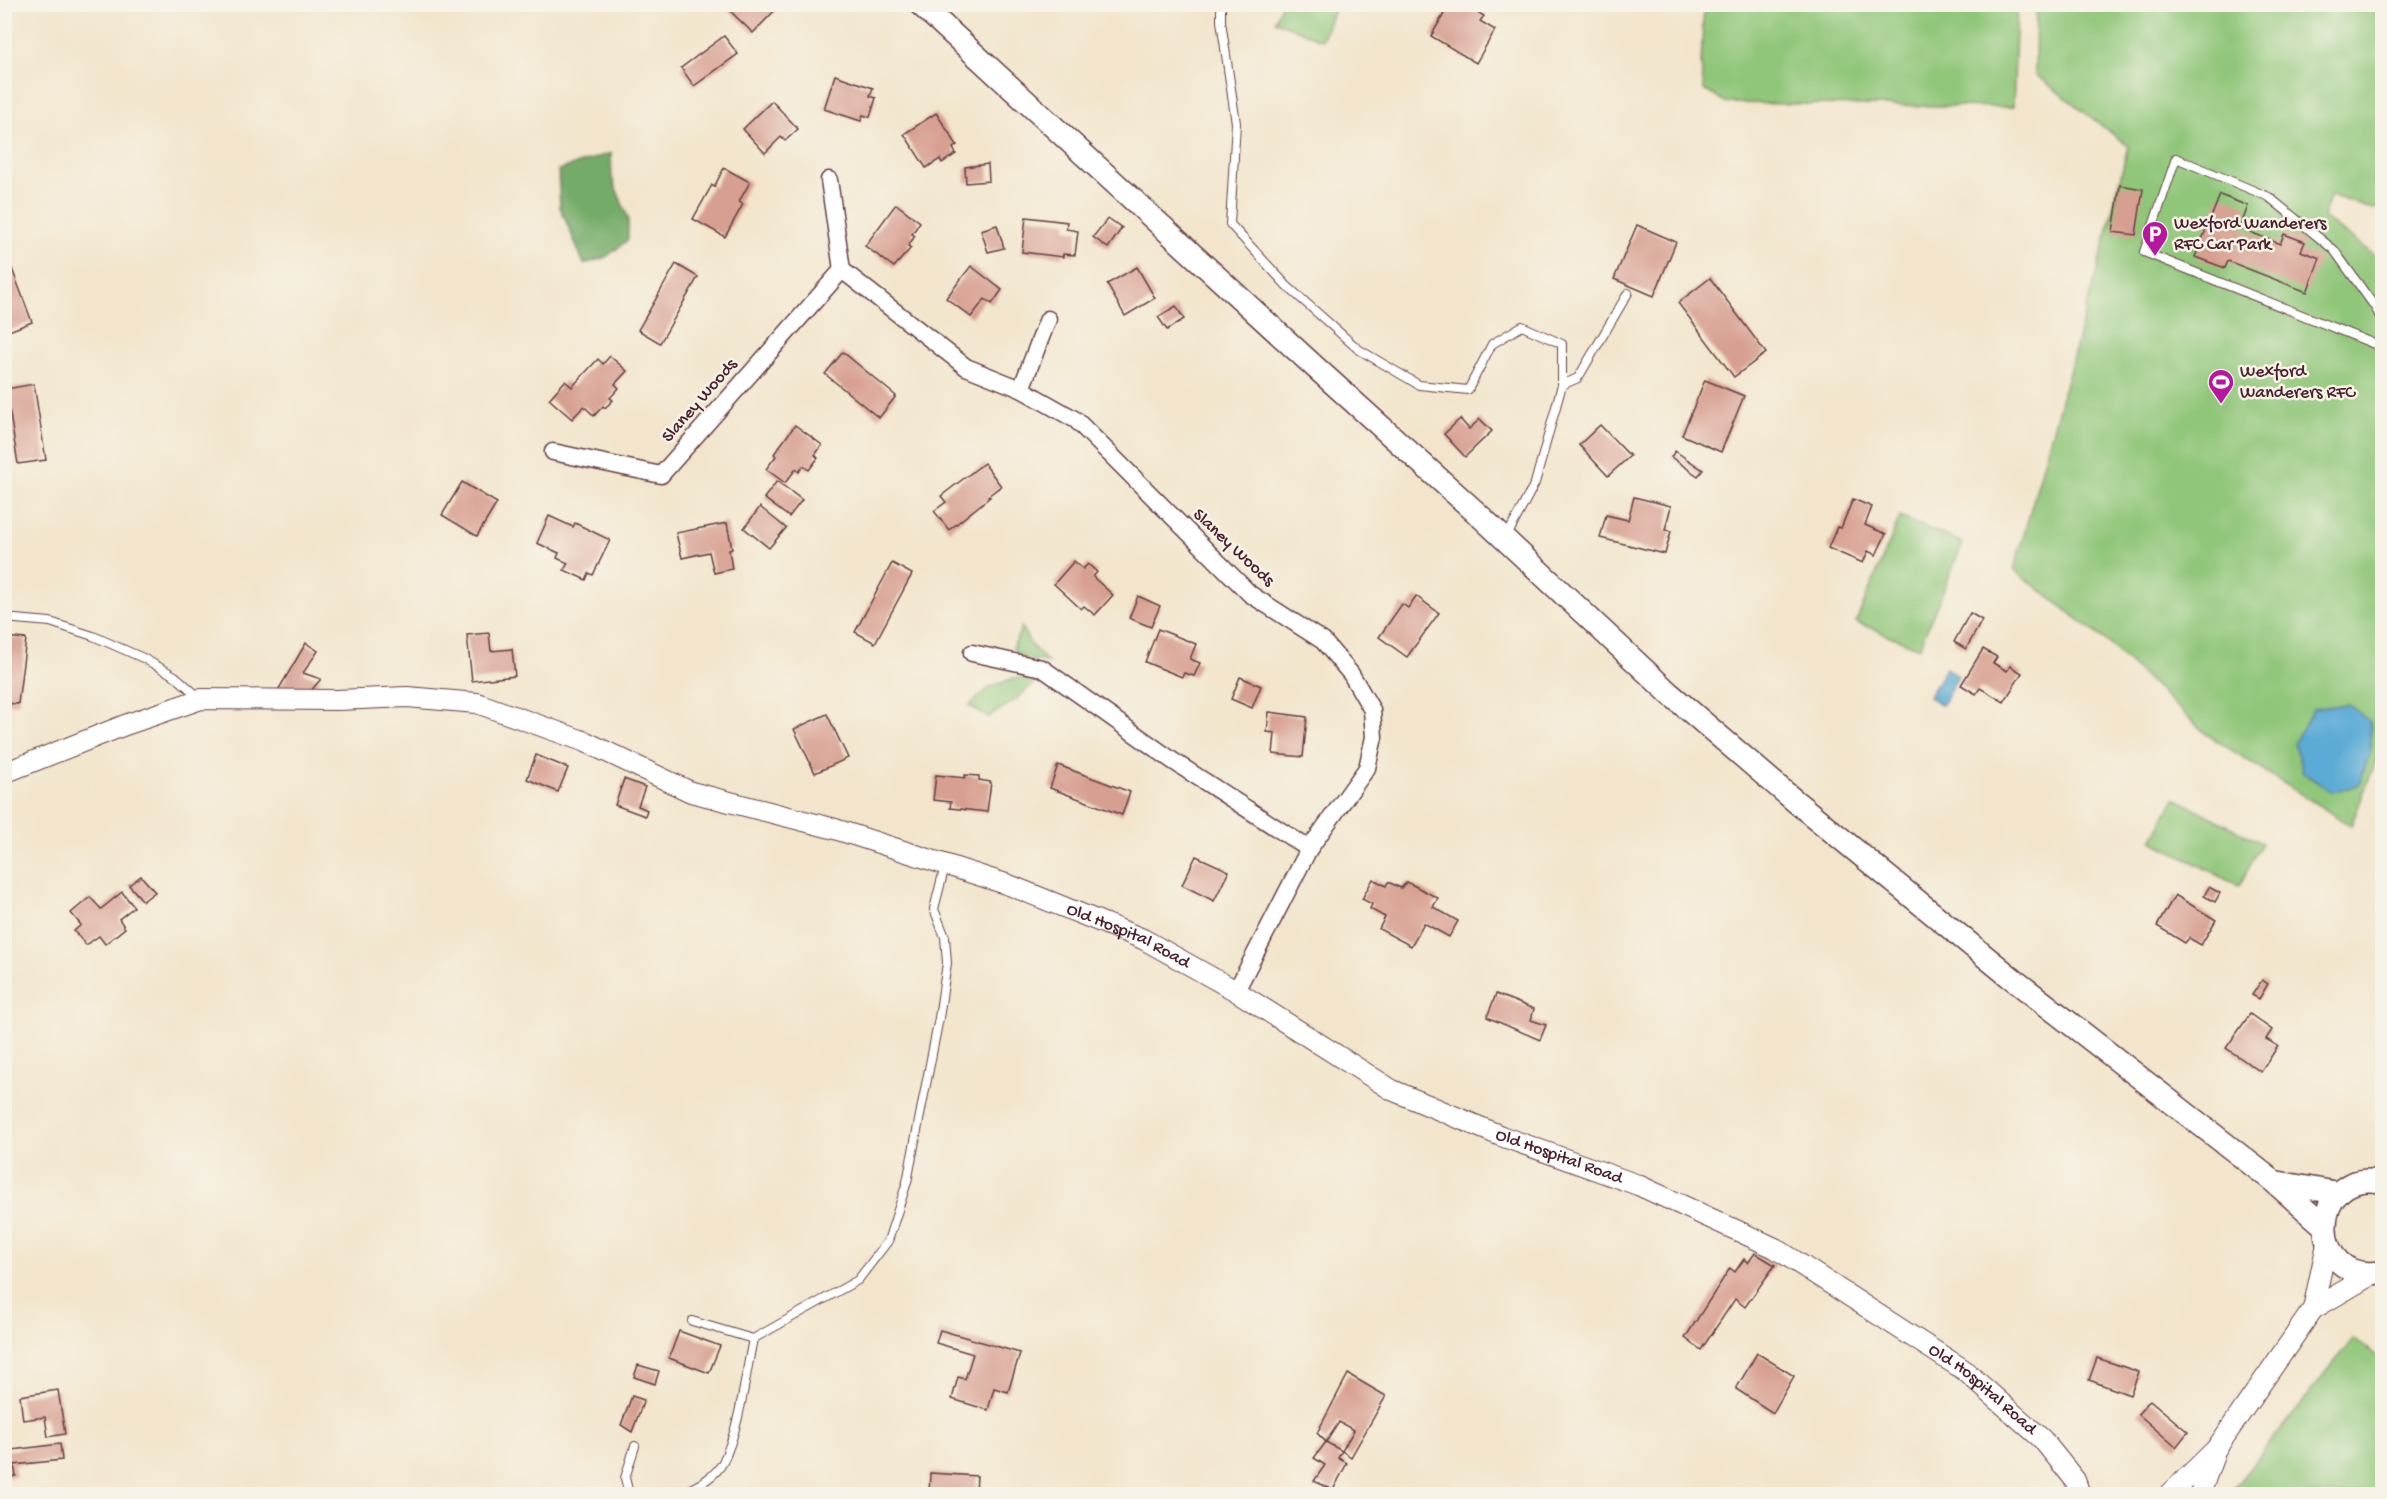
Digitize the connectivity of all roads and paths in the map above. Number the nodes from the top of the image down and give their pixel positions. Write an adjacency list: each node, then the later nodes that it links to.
1 (920, 4): 12 (main road)
2 (1221, 4): 9 (lane)
3 (829, 180): 4 (street)
4 (842, 270): 10 (street, Slaney Woods); 11 (street, Slaney Woods)
5 (1628, 293): 9 (lane)
6 (1048, 319): 10 (street)
7 (2382, 321): 8 (lane)
8 (2382, 347)
9 (1562, 386): 12 (lane)
10 (1021, 389): 17 (street, Slaney Woods)
11 (553, 452)
12 (1505, 540): 21 (main road)
13 (4, 618): 15 (lane)
14 (972, 652): 17 (street)
15 (201, 699): 16 (street, Old Hospital Road); 18 (street, Old Hospital Road)
16 (4, 773)
17 (1309, 849): 19 (street, Slaney Woods)
18 (945, 866): 19 (street, Old Hospital Road); 27 (lane)
19 (1236, 991): 30 (street, Old Hospital Road)
20 (2379, 1178): 22 (main road)
21 (2273, 1181): 22 (main road); 23 (main road)
22 (2338, 1193): 23 (main road)
23 (2326, 1235): 24 (main road); 25 (street)
24 (2377, 1273): 25 (street)
25 (2313, 1309): 29 (street)
26 (692, 1321): 27 (lane)
27 (753, 1339): 32 (lane)
28 (635, 1446): 31 (lane)
29 (2216, 1449): 34 (street); 35 (street)
30 (2077, 1487): 33 (street, Old Hospital Road)
31 (629, 1494)
32 (679, 1494)
33 (2098, 1494)
34 (2170, 1494)
35 (2200, 1494)

